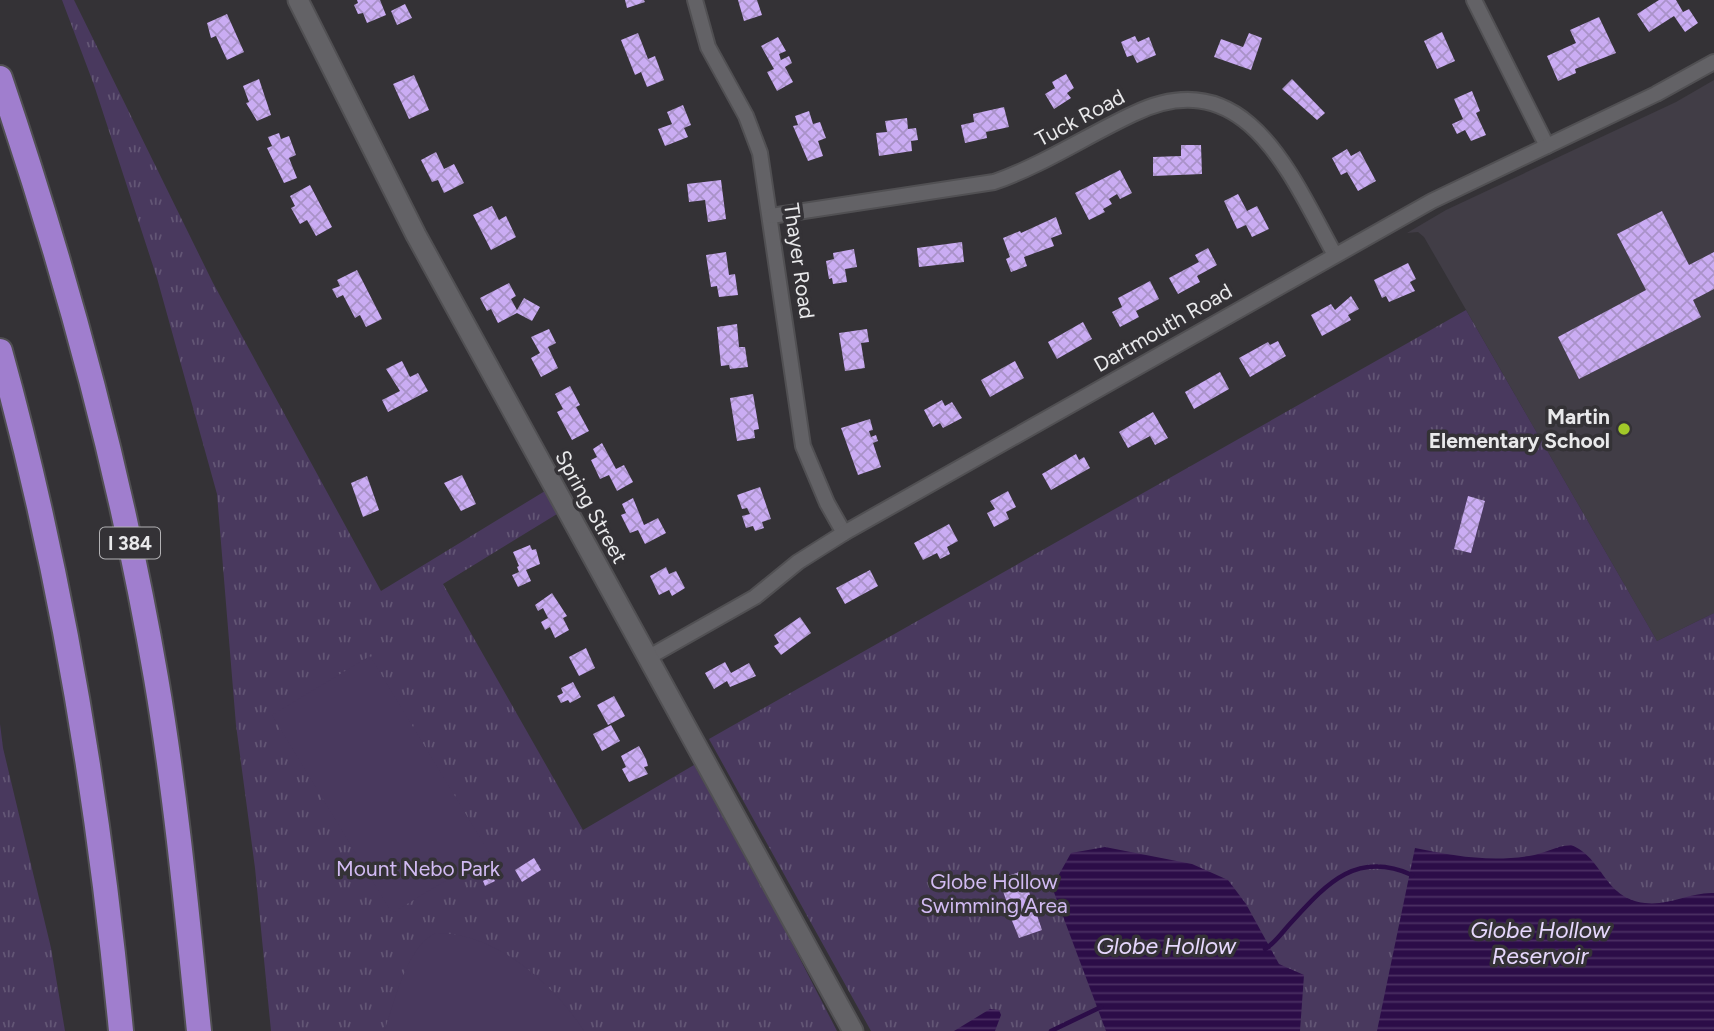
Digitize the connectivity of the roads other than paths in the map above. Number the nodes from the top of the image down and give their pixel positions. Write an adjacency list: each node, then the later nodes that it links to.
1 (298, 0): 11 (street, Spring Street)
2 (695, 0): 7 (street, Thayer Road)
3 (1474, 0): 6 (street)
4 (1714, 62): 6 (street, Dartmouth Road)
5 (0, 78): 12 (highway, I 384)
6 (1547, 146): 8 (street, Dartmouth Road)
7 (771, 216): 8 (street, Tuck Road); 10 (street, Thayer Road)
8 (1335, 255): 10 (street, Dartmouth Road)
9 (0, 351): 13 (highway)
10 (844, 533): 11 (street, Dartmouth Road)
11 (649, 657): 14 (street, Spring Street)
12 (198, 1026)
13 (121, 1030)
14 (853, 1031)

